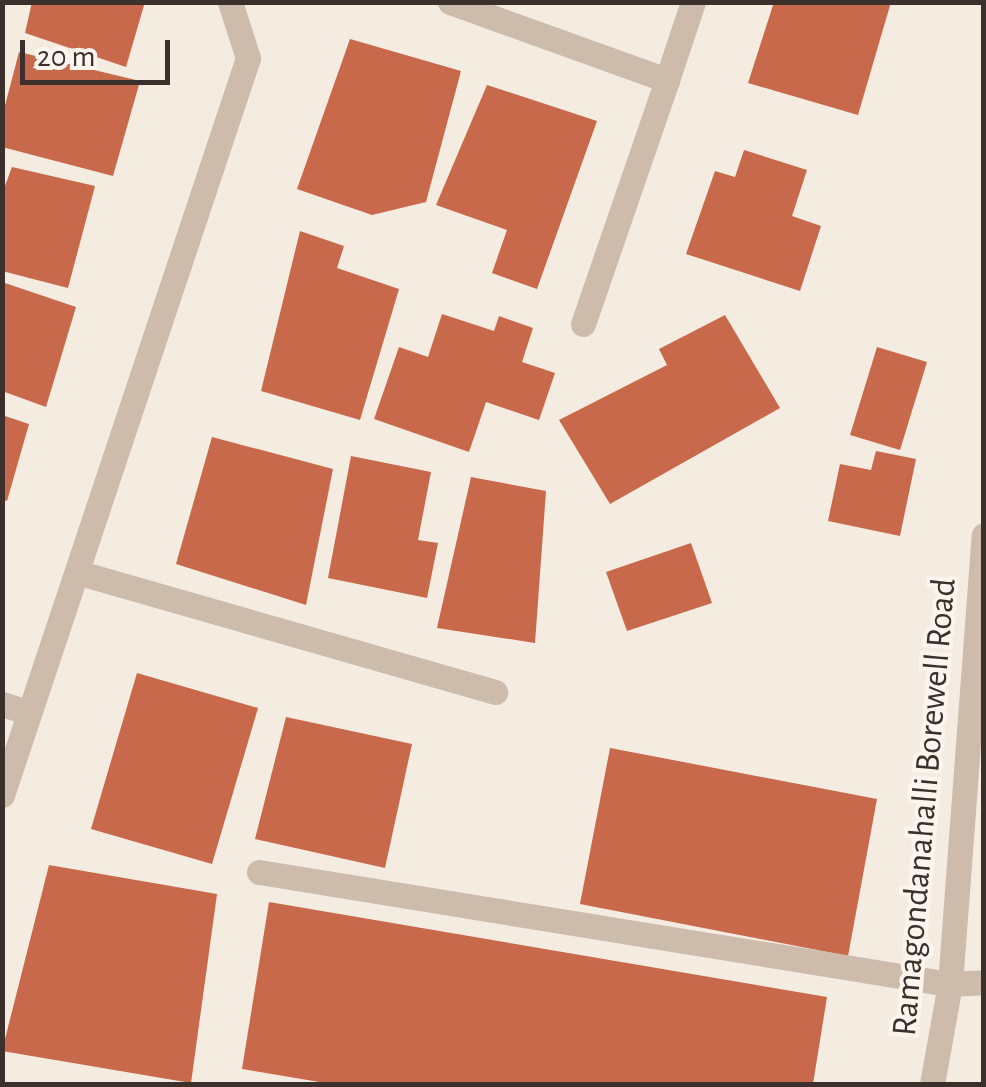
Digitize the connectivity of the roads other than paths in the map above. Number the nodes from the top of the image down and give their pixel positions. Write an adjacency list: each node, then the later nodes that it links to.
1 (230, 2): 7 (street)
2 (450, 2): 4 (street)
3 (693, 2): 4 (street)
4 (667, 80): 5 (street)
5 (583, 324)
6 (984, 535): 8 (street, Ramagondanahalli Borewell Road)
7 (80, 573): 9 (street); 11 (street)
8 (981, 614): 15 (street, Ramagondanahalli Borewell Road)
9 (495, 692)
10 (2, 704): 11 (street)
11 (29, 713): 12 (street)
12 (2, 795)
13 (259, 872): 15 (street)
14 (984, 982): 15 (street)
15 (950, 984): 16 (street, Ramagondanahalli Borewell Road)
16 (932, 1084)

